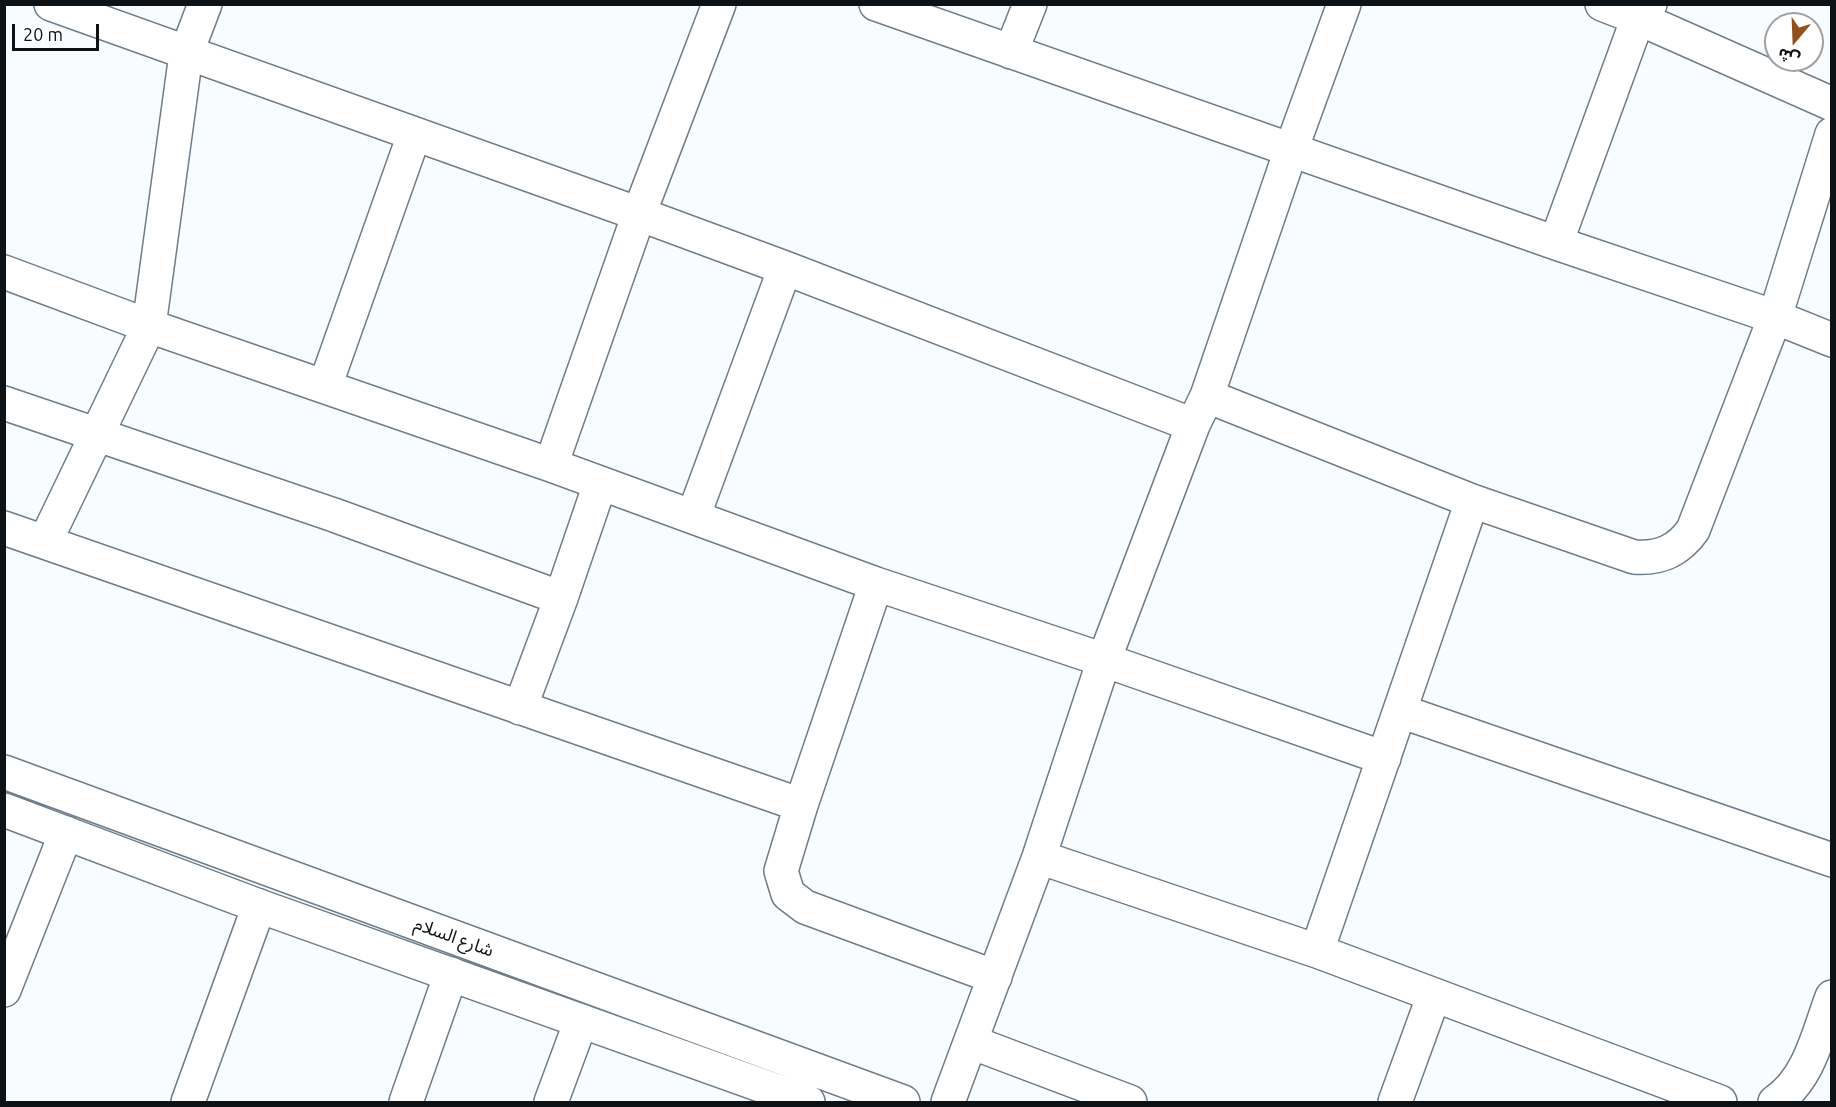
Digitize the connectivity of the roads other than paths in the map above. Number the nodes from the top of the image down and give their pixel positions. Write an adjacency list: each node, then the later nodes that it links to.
1 (205, 4): 10 (street)
2 (719, 4): 15 (street)
3 (876, 4): 9 (street)
4 (1030, 4): 9 (street)
5 (1344, 4): 14 (street)
6 (1602, 4): 8 (street)
7 (53, 5): 10 (street)
8 (1644, 11): 11 (street); 16 (street)
9 (1011, 52): 14 (street)
10 (186, 54): 13 (street); 20 (street)
11 (1832, 104)
12 (1832, 134): 19 (street)
13 (414, 135): 15 (street); 22 (street)
14 (1291, 150): 16 (street); 23 (street)
15 (639, 214): 17 (street); 27 (street)
16 (1556, 243): 19 (street)
17 (785, 268): 25 (street); 30 (street)
18 (4, 272): 20 (street)
19 (1775, 317): 21 (street); 29 (street)
20 (149, 326): 22 (street); 26 (street)
21 (1832, 340)
22 (325, 386): 27 (street)
23 (1207, 396): 25 (street); 29 (street)
24 (4, 403): 26 (street)
25 (1193, 425): 35 (street)
26 (98, 433): 32 (street); 34 (street)
27 (551, 465): 28 (street)
28 (600, 484): 30 (street); 34 (street)
29 (1472, 501): 37 (street)
30 (693, 518): 33 (street)
31 (4, 528): 32 (street)
32 (45, 542): 36 (street)
33 (876, 584): 35 (street); 40 (street)
34 (561, 598): 36 (street)
35 (1104, 660): 38 (street); 43 (street)
36 (520, 708): 40 (street)
37 (1400, 711): 38 (street); 44 (street)
38 (1384, 758): 46 (street)
39 (4, 772): 60 (street, شارع السلام)
40 (801, 805): 48 (street)
41 (4, 810): 42 (street, شارع السلام)
42 (66, 833): 45 (street, شارع السلام); 49 (street)
43 (1040, 856): 46 (street); 48 (street)
44 (1832, 860)
45 (258, 906): 47 (street, شارع السلام); 56 (street)
46 (1317, 951): 50 (street)
47 (451, 974): 52 (street, شارع السلام); 57 (street)
48 (995, 977): 53 (street)
49 (4, 990)
50 (1434, 995): 63 (street); 64 (street)
51 (1832, 997): 55 (street)
52 (581, 1021): 54 (street, شارع السلام); 58 (street)
53 (971, 1042): 61 (street); 62 (street)
54 (759, 1094): 59 (street, شارع السلام)
55 (1787, 1100)
56 (188, 1102)
57 (406, 1102)
58 (551, 1102)
59 (808, 1102)
60 (903, 1102)
61 (948, 1102)
62 (1130, 1102)
63 (1395, 1102)
64 (1720, 1102)

